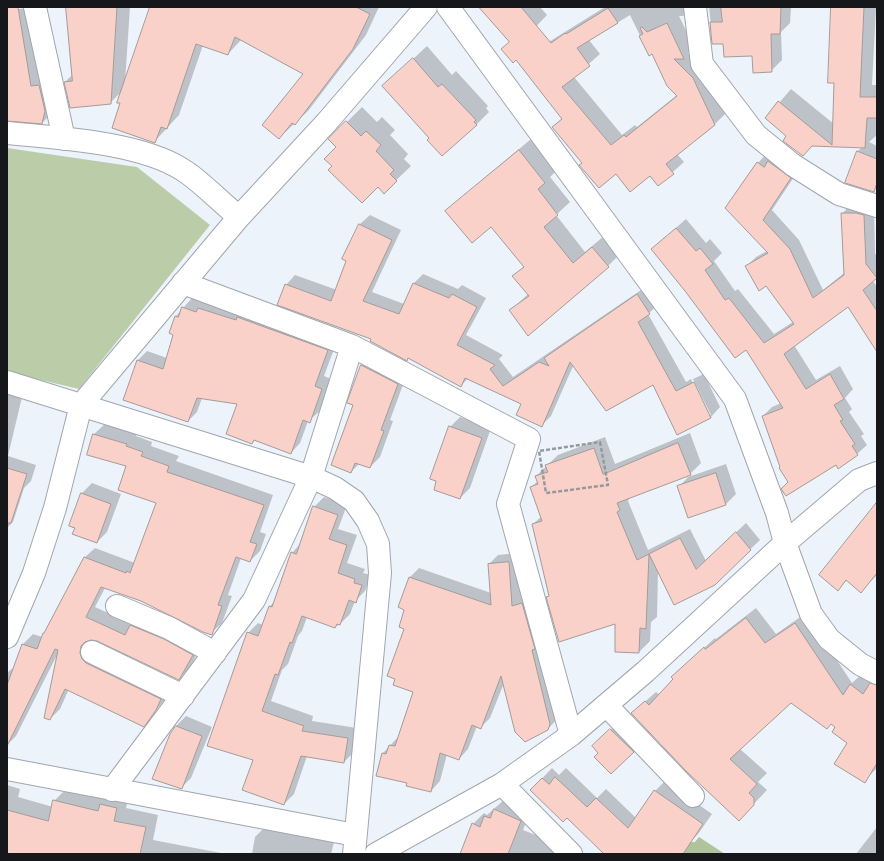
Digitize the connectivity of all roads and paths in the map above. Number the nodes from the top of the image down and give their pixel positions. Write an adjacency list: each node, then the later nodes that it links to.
1 (35, 7): 6 (street)
2 (426, 7): 8 (street)
3 (448, 7): 16 (street)
4 (695, 7): 7 (street)
5 (7, 133): 6 (street)
6 (64, 139): 8 (street)
7 (877, 206)
8 (239, 217): 9 (street)
9 (183, 283): 10 (street); 12 (street)
10 (352, 346): 15 (street); 24 (street)
11 (7, 382): 12 (street)
12 (81, 405): 15 (street); 18 (street)
13 (539, 450): 13 (path)
14 (877, 473): 16 (street)
15 (310, 477): 20 (street); 29 (street)
16 (785, 543): 21 (street); 23 (street)
17 (117, 606): 20 (street)
18 (7, 637)
19 (92, 652): 22 (street)
20 (215, 653): 22 (street)
21 (877, 673)
22 (183, 696): 27 (street)
23 (606, 705): 24 (street); 28 (street)
24 (571, 735): 26 (street)
25 (7, 769): 27 (street)
26 (502, 784): 30 (street); 31 (street)
27 (112, 790): 29 (street)
28 (694, 796)
29 (355, 845)
30 (376, 854)
31 (571, 854)

